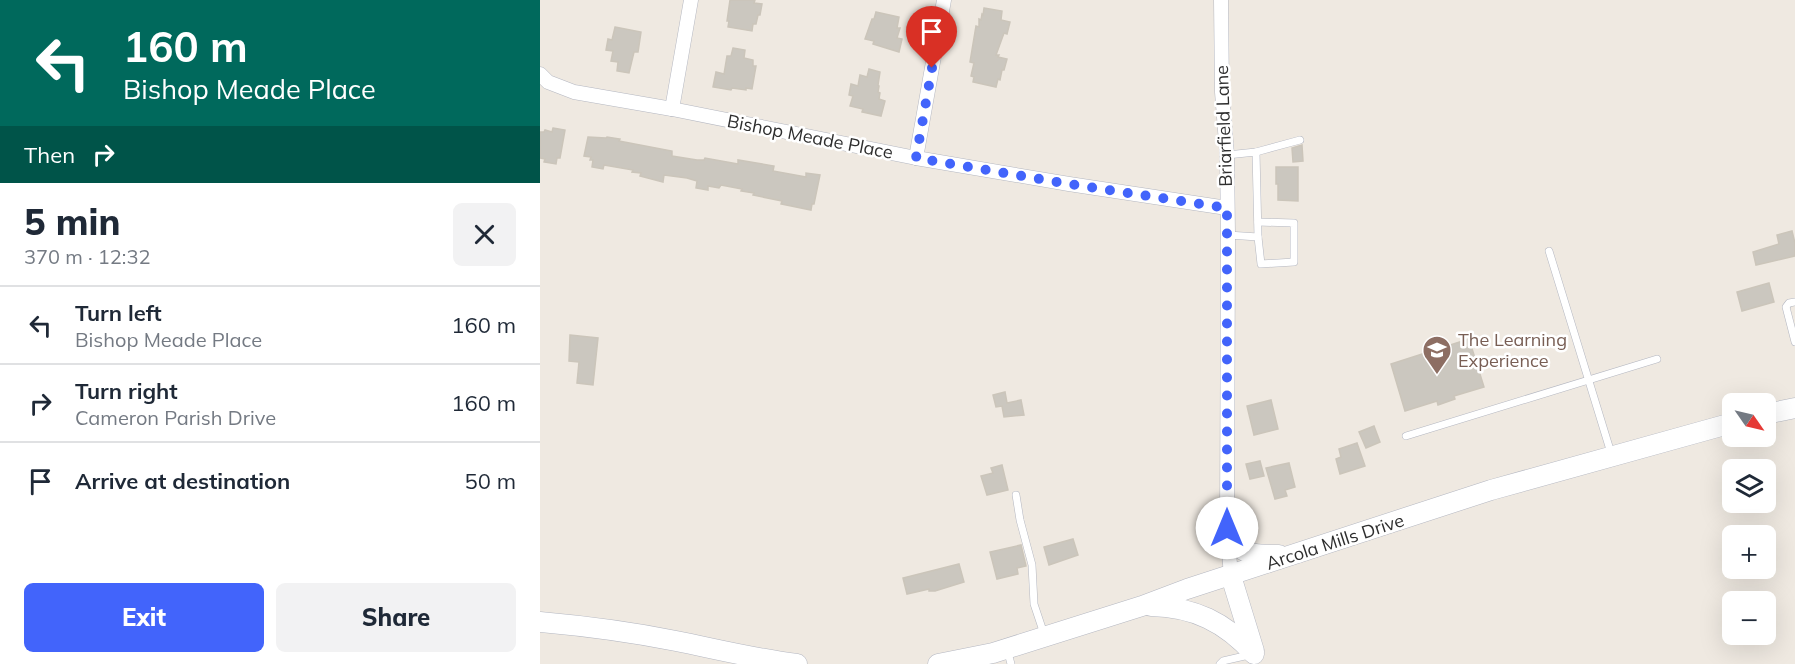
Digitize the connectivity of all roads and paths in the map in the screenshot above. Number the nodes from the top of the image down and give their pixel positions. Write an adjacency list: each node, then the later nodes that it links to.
1 (691, 0): 5 (street)
2 (944, 0): 9 (street)
3 (1221, 0): 8 (street, Briarfield Lane)
4 (540, 74): 5 (street, Bishop Meade Place)
5 (672, 109): 9 (street, Bishop Meade Place)
6 (1300, 140): 7 (lane)
7 (1256, 152): 8 (lane); 11 (lane)
8 (1227, 155): 10 (street, Briarfield Lane)
9 (916, 158): 10 (street, Bishop Meade Place)
10 (1227, 208): 12 (street, Briarfield Lane)
11 (1258, 222): 13 (lane); 13 (lane)
12 (1228, 235): 13 (lane); 25 (street, Briarfield Lane)
13 (1258, 237)
14 (1550, 251): 18 (lane)
15 (1795, 302): 16 (lane)
16 (1795, 342)
17 (1657, 359): 18 (lane)
18 (1588, 380): 22 (lane); 23 (lane)
19 (1795, 408): 20 (street)
20 (1776, 412)
21 (1722, 426): 23 (street, Arcola Mills Drive)
22 (1406, 436)
23 (1611, 456): 26 (street, Arcola Mills Drive)
24 (1017, 495): 30 (lane)
25 (1227, 528): 26 (street); 27 (street, Briarfield Lane)
26 (1294, 555): 27 (street, Arcola Mills Drive)
27 (1231, 576): 28 (street, Arcola Mills Drive); 32 (street)
28 (1142, 606): 30 (street, Arcola Mills Drive); 32 (street)
29 (540, 622): 33 (street)
30 (1045, 637): 31 (street, Arcola Mills Drive)
31 (1009, 656): 34 (street, Arcola Mills Drive)
32 (1257, 659): 35 (lane)
33 (797, 664)
34 (938, 664)
35 (1220, 664)

